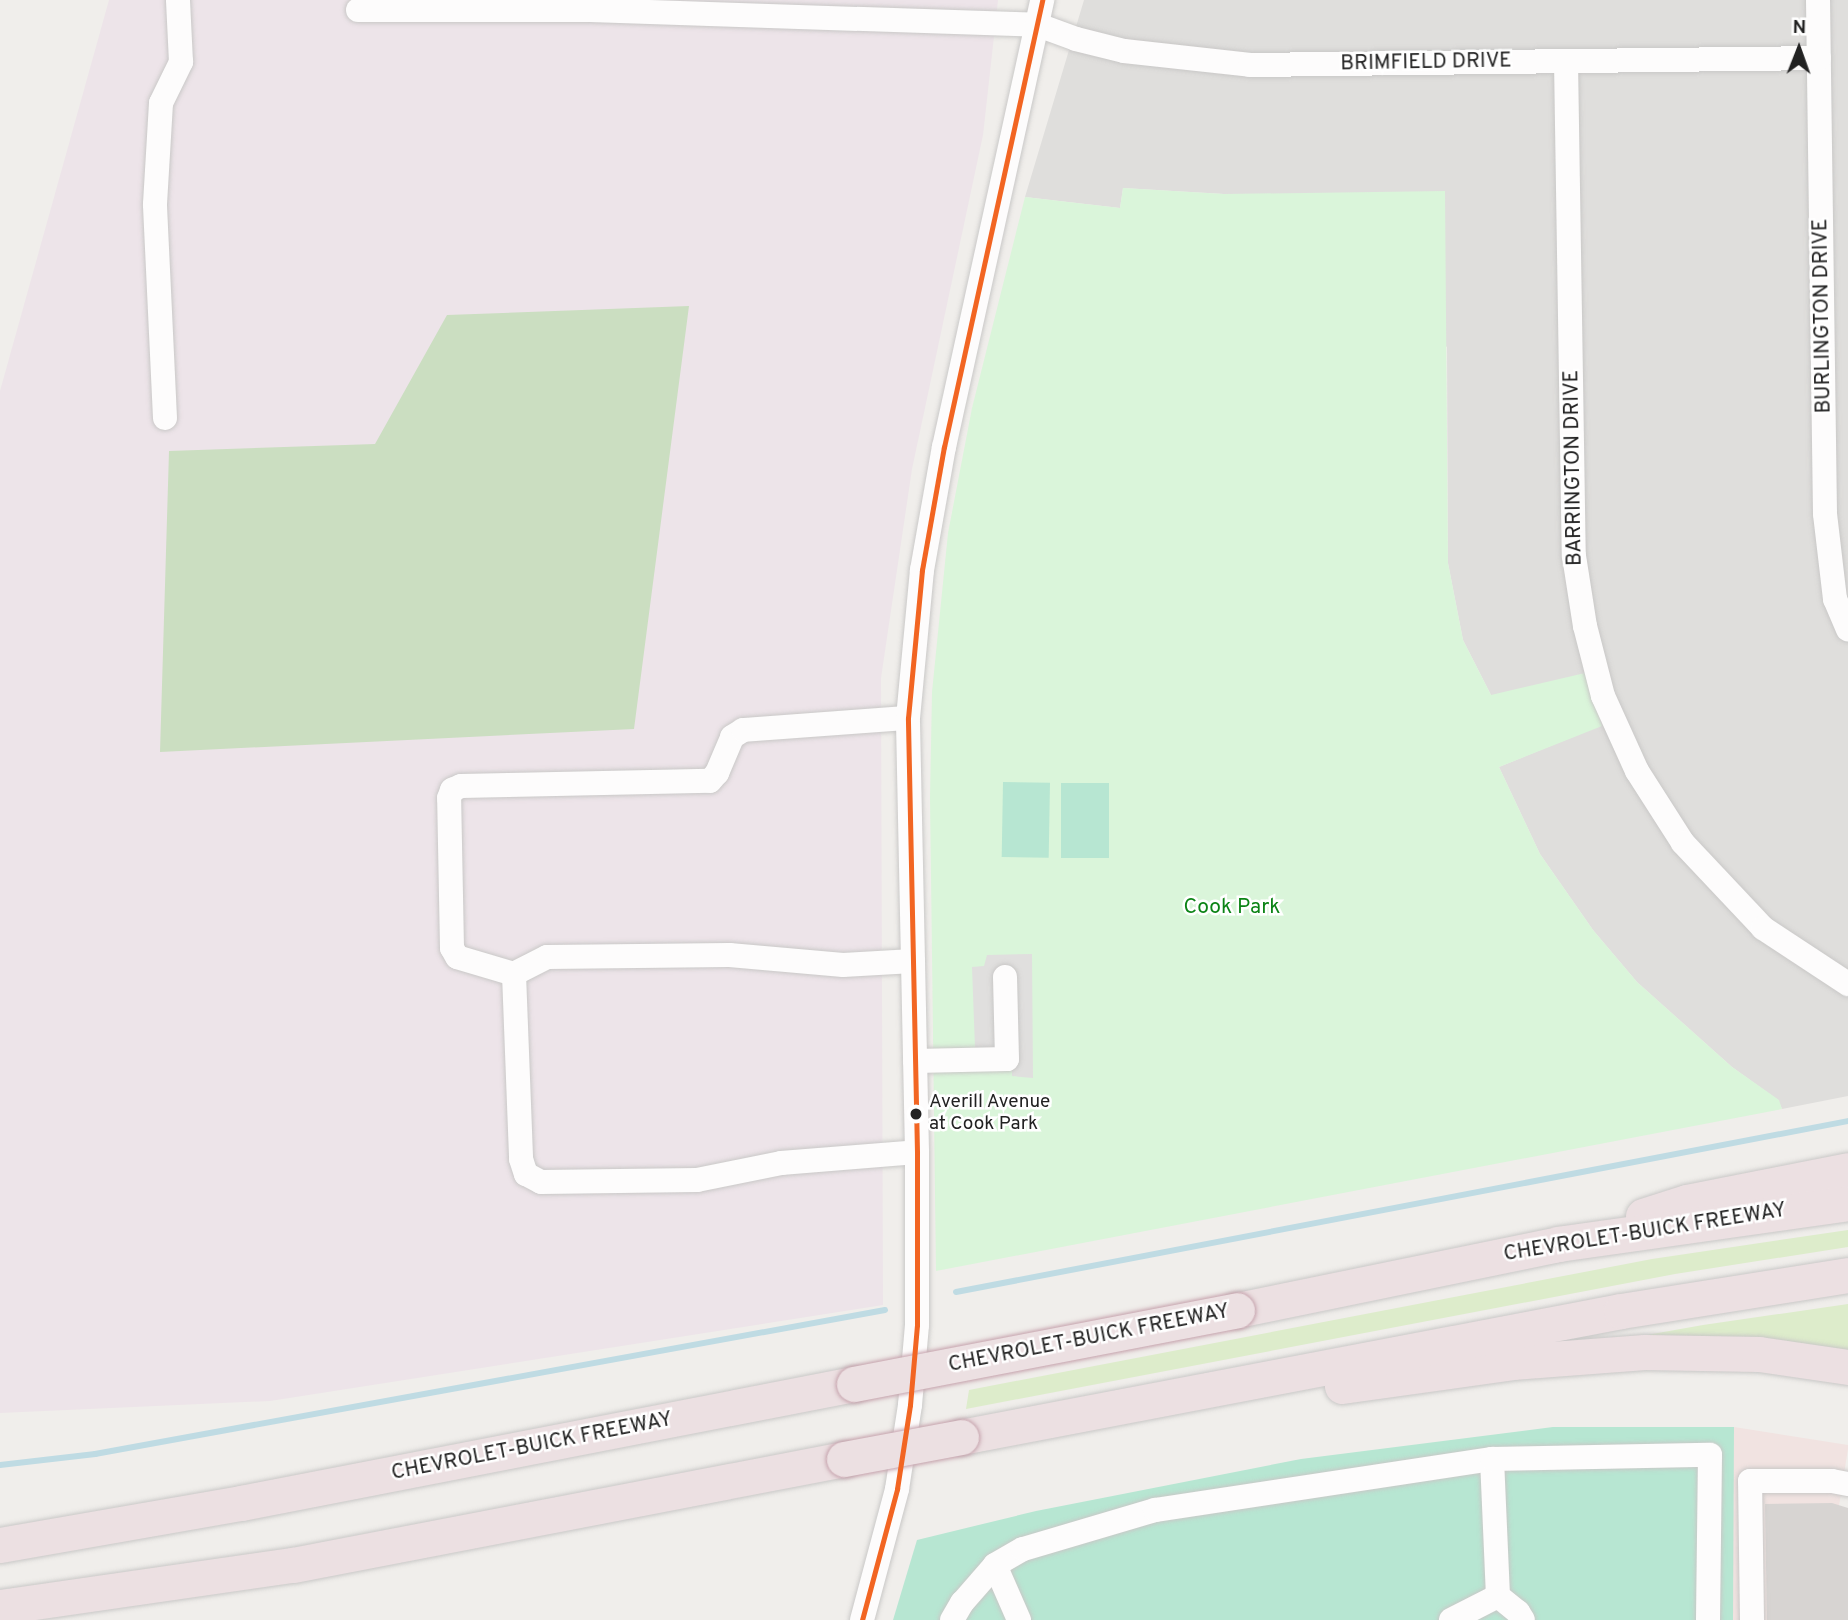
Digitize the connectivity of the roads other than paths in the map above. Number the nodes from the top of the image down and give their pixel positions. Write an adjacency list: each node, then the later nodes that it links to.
1 (178, 0): 9 (street)
2 (1042, 0): 6 (street)
3 (1818, 0): 7 (street, BURLINGTON DRIVE)
4 (590, 5): 5 (street, BRIMFIELD DRIVE); 6 (street, BRIMFIELD DRIVE)
5 (358, 10)
6 (1038, 25): 8 (street, BRIMFIELD DRIVE); 11 (street)
7 (1819, 58): 8 (street, BRIMFIELD DRIVE); 10 (street, BURLINGTON DRIVE)
8 (1566, 61): 15 (street, BARRINGTON DRIVE)
9 (165, 418)
10 (1848, 629)
11 (908, 718): 12 (street); 13 (street)
12 (913, 961): 13 (street); 16 (street)
13 (514, 974): 17 (street)
14 (1005, 977): 16 (street)
15 (1848, 984)
16 (915, 1061): 17 (street)
17 (917, 1152): 32 (street)
18 (1848, 1170): 20 (highway)
19 (1848, 1203): 20 (highway, CHEVROLET-BUICK FREEWAY)
20 (1558, 1244): 26 (highway, CHEVROLET-BUICK FREEWAY, bridge)
21 (1848, 1275): 23 (highway)
22 (1848, 1367): 23 (highway)
23 (1060, 1419): 31 (highway, bridge)
24 (1493, 1459): 29 (street); 30 (street); 37 (street)
25 (1848, 1484): 38 (street)
26 (189, 1511): 27 (highway); 28 (highway, CHEVROLET-BUICK FREEWAY)
27 (0, 1524)
28 (0, 1545)
29 (995, 1564): 33 (street); 34 (street)
30 (1498, 1596): 35 (street); 36 (street)
31 (0, 1607)
32 (862, 1620)
33 (952, 1620)
34 (1019, 1620)
35 (1451, 1620)
36 (1523, 1620)
37 (1708, 1620)
38 (1752, 1620)

